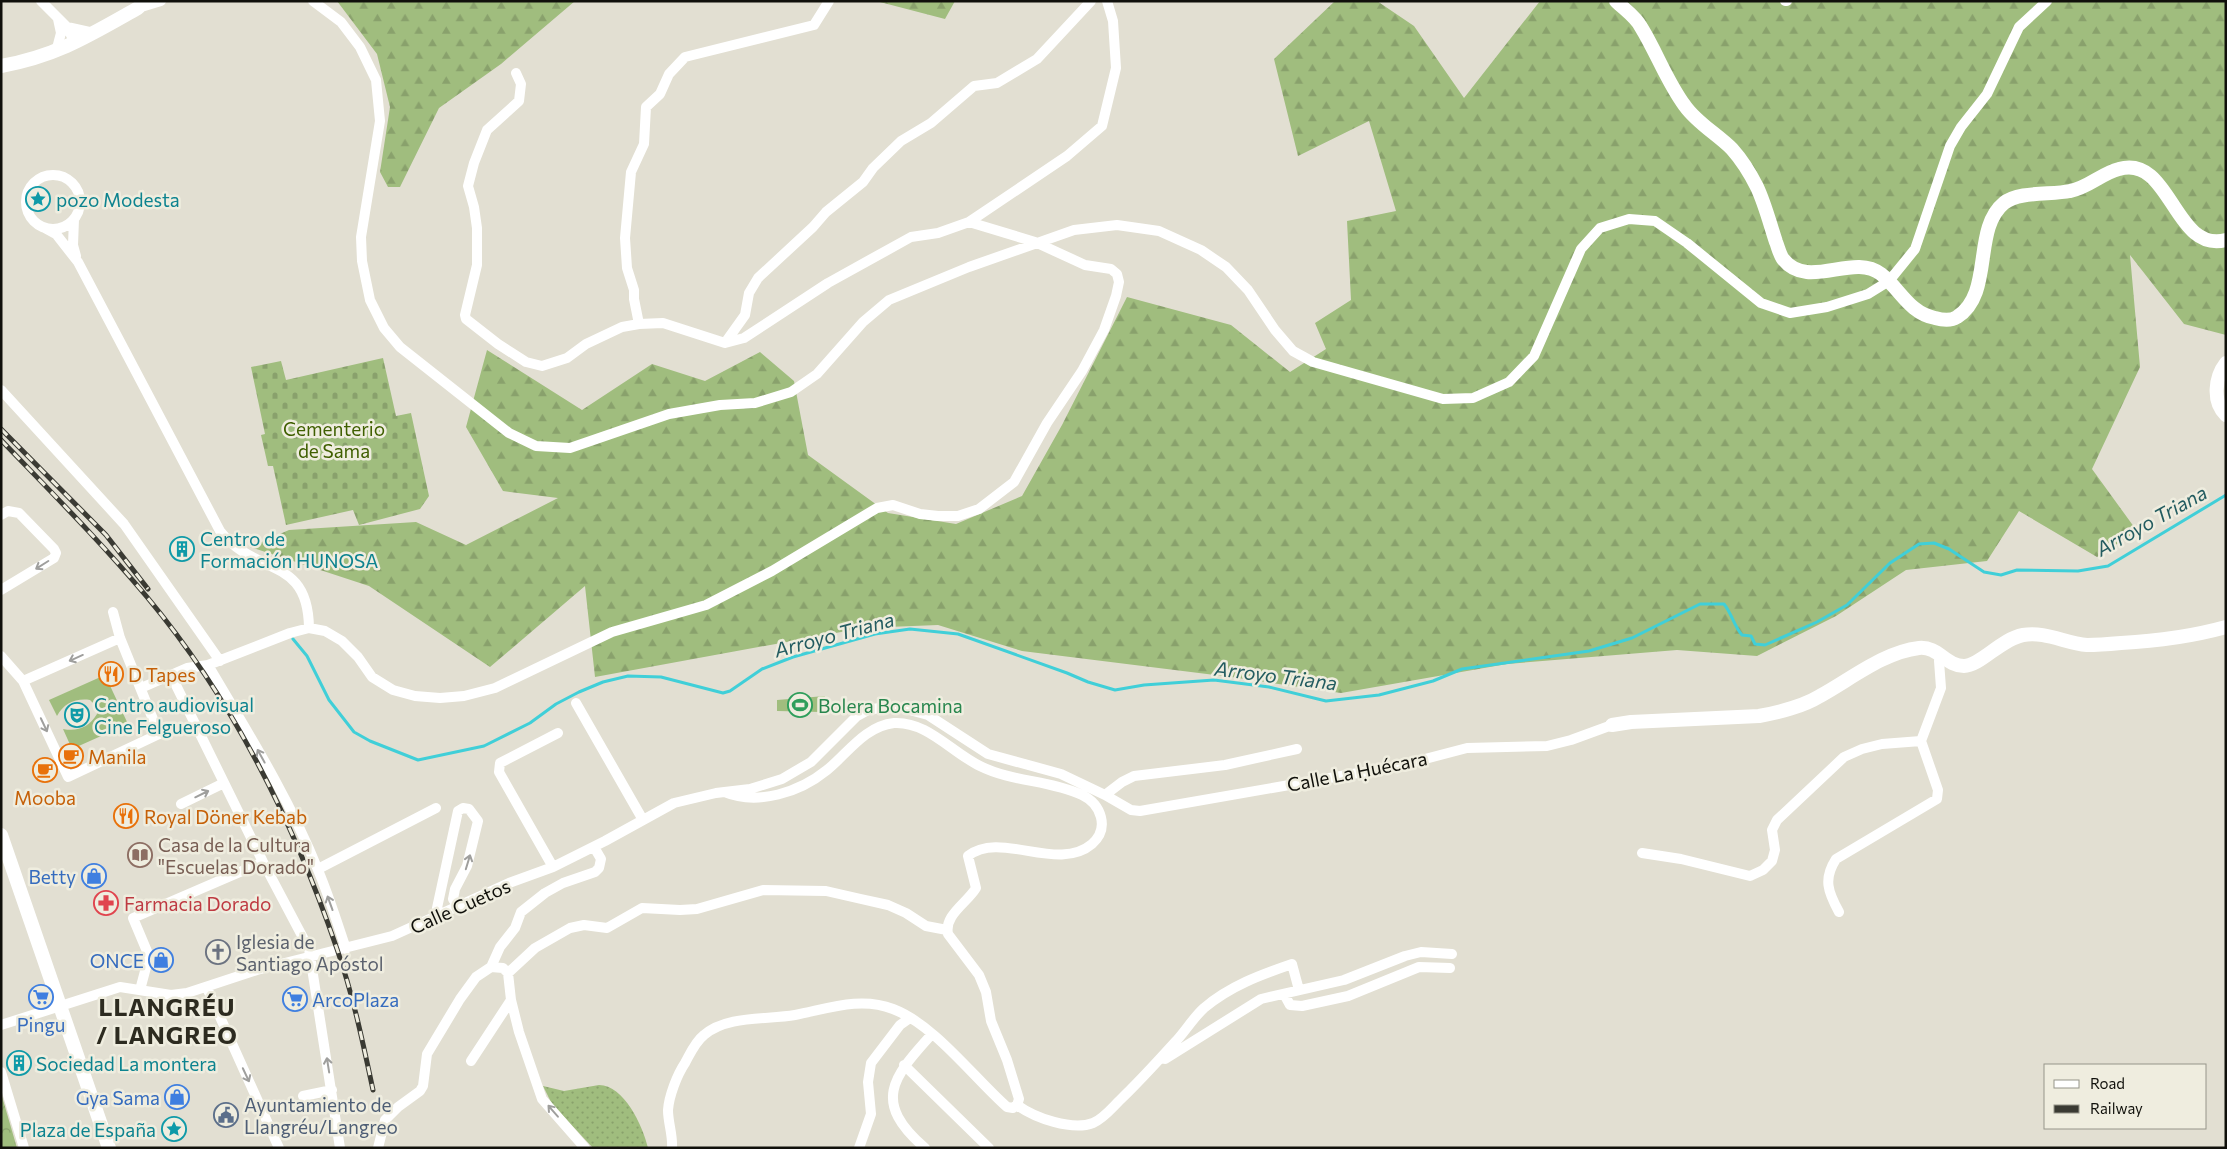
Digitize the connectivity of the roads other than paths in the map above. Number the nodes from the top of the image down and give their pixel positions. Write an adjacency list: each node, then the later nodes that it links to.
1 (41, 1): 10 (street)
2 (161, 1): 9 (street)
3 (313, 1): 21 (street)
4 (829, 1): 24 (street)
5 (1091, 1): 25 (street)
6 (1107, 1): 18 (street)
7 (1616, 1): 23 (street)
8 (2048, 1): 23 (street)
9 (138, 8): 12 (street)
10 (57, 15): 11 (street); 14 (street)
11 (67, 27): 12 (street); 13 (street)
12 (94, 33): 13 (street)
13 (75, 43): 14 (street)
14 (56, 52): 15 (street)
15 (1, 66)
16 (516, 73): 24 (street)
17 (74, 219): 19 (street); 19 (street); 22 (street)
18 (969, 222): 21 (street); 25 (street)
19 (45, 228): 22 (street)
20 (2226, 240): 23 (street)
21 (1035, 242): 23 (street); 33 (street)
22 (78, 262): 33 (street)
23 (1889, 281)
24 (639, 324): 25 (street)
25 (725, 343)
26 (2226, 363): 28 (street)
27 (1, 390): 37 (street)
28 (2226, 415)
29 (1, 515): 30 (street, one-way to 30)
30 (1, 590)
31 (113, 612): 34 (street)
32 (2226, 627): 35 (street)
33 (309, 628): 37 (street)
34 (120, 638): 40 (street, one-way to 40); 41 (street)
35 (1942, 655): 43 (street); 45 (street)
36 (1, 656): 40 (street)
37 (220, 661): 38 (street)
38 (208, 665): 39 (street); 58 (street, one-way to 38)
39 (171, 675): 41 (street); 47 (street)
40 (24, 681): 41 (street, one-way to 41)
41 (141, 688)
42 (576, 703): 52 (street)
43 (1612, 726): 49 (street, Calle La Ḥuécara)
44 (558, 733): 57 (street)
45 (1921, 741): 55 (street); 60 (street)
46 (1296, 749): 49 (street, Calle La Ḥuécara)
47 (224, 784): 50 (street, one-way to 47); 56 (street)
48 (724, 792): 49 (street, Calle La Ḥuécara); 52 (street, Calle La Ḥuécara); 62 (street)
49 (1105, 794)
50 (181, 804)
51 (436, 808): 58 (street)
52 (643, 820): 54 (street, Calle La Ḥuécara)
53 (2, 839): 74 (street)
54 (594, 847): 57 (street, Calle La Ḥuécara); 66 (street)
55 (1642, 853)
56 (263, 862): 65 (street); 70 (street)
57 (553, 867): 59 (street, Calle Cuetos)
58 (318, 869): 63 (street, one-way to 58)
59 (458, 906): 61 (street, Calle Cuetos); 61 (street, one-way to 61)
60 (1839, 912)
61 (440, 914): 63 (street, Calle Cuetos)
62 (947, 930): 68 (street); 84 (street)
63 (342, 950): 65 (street, Calle Cuetos)
64 (1452, 954): 71 (street)
65 (311, 957): 69 (street, Calle Cuetos); 82 (street, one-way to 65)
66 (491, 967): 68 (street); 89 (street)
67 (1450, 968): 72 (street)
68 (508, 974): 73 (street)
69 (207, 988): 70 (street, Calle Cuetos); 87 (street, one-way to 87)
70 (140, 990): 74 (street, Calle Cuetos)
71 (1298, 990): 72 (street); 80 (street)
72 (1284, 994): 80 (street)
73 (511, 1000): 78 (street); 90 (street, one-way to 73)
74 (60, 1006): 76 (street, Calle Cuetos); 86 (street)
75 (910, 1018): 77 (street); 91 (street); 92 (street)
76 (1, 1026)
77 (932, 1034): 79 (street); 84 (street)
78 (471, 1061)
79 (904, 1065): 93 (street); 94 (street)
80 (1155, 1065): 84 (street)
81 (1, 1072): 85 (street)
82 (332, 1090): 83 (street); 88 (street)
83 (303, 1096)
84 (1017, 1105)
85 (24, 1148)
86 (109, 1148)
87 (279, 1148)
88 (340, 1148)
89 (378, 1148)
90 (585, 1148)
91 (672, 1148)
92 (859, 1148)
93 (925, 1148)
94 (989, 1148)

